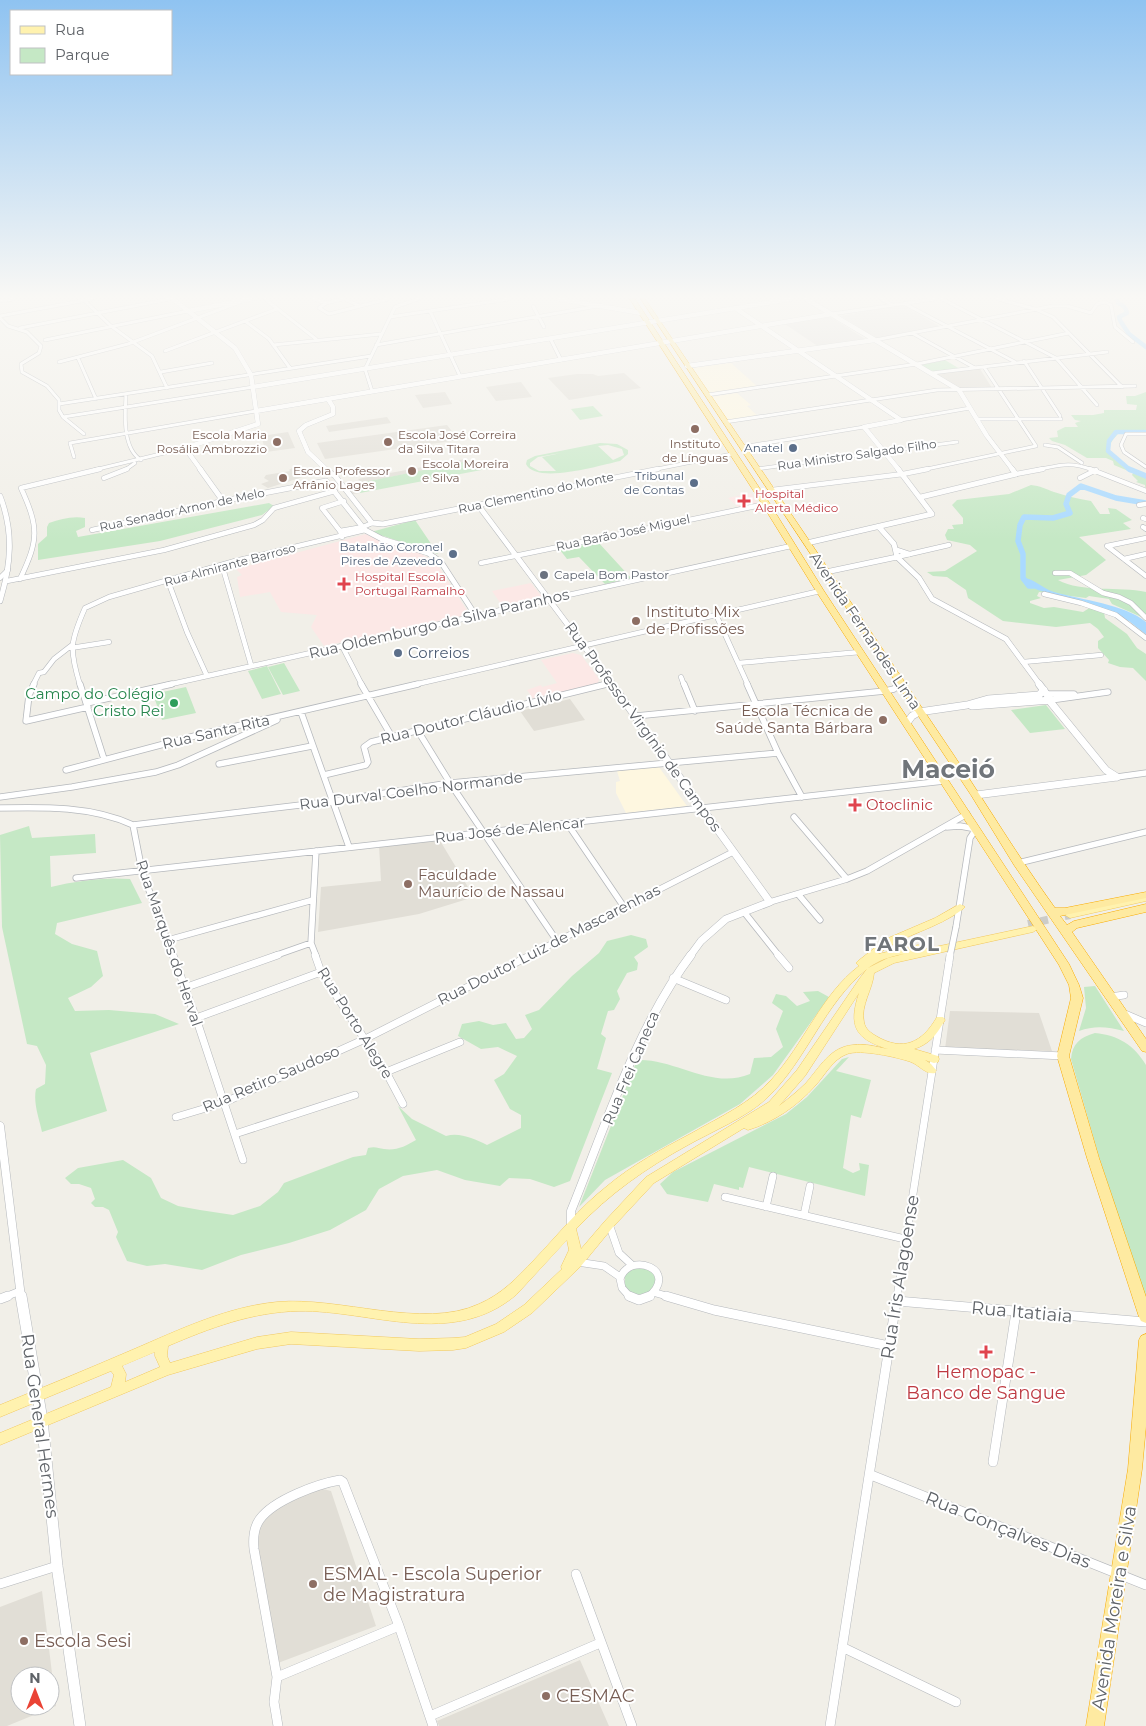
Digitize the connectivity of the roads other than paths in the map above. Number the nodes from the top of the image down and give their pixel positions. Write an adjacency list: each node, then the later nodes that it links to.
1 (35, 380): 32 (street)
2 (87, 380): 30 (street)
3 (164, 380): 21 (street)
4 (222, 380): 21 (street)
5 (252, 380): 18 (street)
6 (296, 380): 18 (street)
7 (368, 380): 26 (street)
8 (440, 380): 26 (street)
9 (684, 380): 51 (highway, Avenida Fernandes Lima)
10 (697, 380): 28 (highway, Avenida Fernandes Lima)
11 (825, 380): 28 (street)
12 (839, 380): 31 (street)
13 (942, 380): 25 (street)
14 (993, 380): 24 (street)
15 (1036, 380): 22 (street)
16 (1075, 380): 23 (street)
17 (1115, 380): 20 (street)
18 (253, 386): 34 (street); 36 (street)
19 (1135, 386): 20 (street)
20 (1122, 387): 23 (street)
21 (167, 388): 27 (street)
22 (1041, 388): 23 (street); 24 (street); 39 (street)
23 (1083, 388): 33 (street)
24 (1000, 389): 25 (street); 39 (street)
25 (958, 390): 31 (street); 35 (street)
26 (372, 392): 29 (street)
27 (126, 394): 30 (street); 34 (street)
28 (707, 395): 41 (highway, Avenida Fernandes Lima)
29 (328, 399): 36 (street); 74 (street)
30 (96, 400): 32 (street)
31 (871, 400): 40 (street); 41 (street)
32 (59, 404): 37 (street)
33 (1097, 405)
34 (125, 408): 37 (street); 43 (street)
35 (970, 408): 38 (street); 40 (street)
36 (256, 411): 43 (street); 49 (street)
37 (63, 417): 44 (street)
38 (978, 419): 39 (street); 52 (street)
39 (1020, 419): 52 (street)
40 (901, 420): 42 (street)
41 (726, 422): 48 (highway, Avenida Fernandes Lima)
42 (864, 427): 48 (street); 50 (street)
43 (128, 432): 53 (street); 54 (street)
44 (84, 434)
45 (1146, 434): 56 (street)
46 (957, 442): 50 (street, Rua Ministro Salgado Filho)
47 (1045, 445): 55 (street)
48 (742, 447): 57 (highway, Avenida Fernandes Lima)
49 (185, 448): 54 (street); 68 (street)
50 (884, 452): 57 (street, Rua Ministro Salgado Filho); 59 (street)
51 (732, 454): 70 (street, Rua Clementino do Monte); 71 (highway, Avenida Fernandes Lima)
52 (999, 454): 59 (street); 60 (street)
53 (74, 457)
54 (138, 461): 61 (street); 95 (street)
55 (1083, 464): 58 (street); 60 (street)
56 (1146, 467)
57 (757, 469): 63 (highway, Avenida Fernandes Lima)
58 (1096, 470): 62 (street); 65 (street)
59 (903, 474): 63 (street); 66 (street)
60 (1016, 474): 66 (street)
61 (104, 478)
62 (1080, 478)
63 (772, 490): 81 (highway, Avenida Fernandes Lima)
64 (335, 491): 68 (street, Rua Senador Arnon de Melo); 69 (street); 95 (street)
65 (1146, 491)
66 (922, 495): 75 (street)
67 (0, 496): 94 (street)
68 (223, 501): 77 (street, Rua Senador Arnon de Melo)
69 (344, 502): 76 (street); 78 (street)
70 (478, 504): 74 (street, Rua Clementino do Monte); 87 (street, Rua Professor Virgínio de Campos)
71 (766, 504): 83 (highway, Avenida Fernandes Lima); 87 (street, Rua Barão José Miguel)
72 (1146, 504): 73 (street)
73 (1139, 505)
74 (372, 523): 76 (street, Rua Clementino do Monte)
75 (878, 527): 81 (street); 84 (street)
76 (364, 529): 78 (street, Rua Clementino do Monte); 79 (street, Rua Almirante Barroso); 101 (street)
77 (92, 530)
78 (340, 531): 79 (street)
79 (342, 538): 90 (street, Rua Almirante Barroso)
80 (1146, 538): 88 (street)
81 (807, 543): 91 (highway, Avenida Fernandes Lima)
82 (949, 545): 85 (street)
83 (791, 546): 97 (highway, Avenida Fernandes Lima); 99 (street, Rua Oldemburgo da Silva Paranhos)
84 (897, 553): 85 (street); 91 (street); 111 (street)
85 (909, 554)
86 (1146, 554): 88 (street)
87 (517, 556): 89 (street, Rua Barão José Miguel); 99 (street, Rua Professor Virgínio de Campos)
88 (1124, 559): 93 (street)
89 (481, 563)
90 (222, 565): 96 (street, Rua Almirante Barroso); 113 (street)
91 (826, 572): 117 (highway, Avenida Fernandes Lima)
92 (1055, 573): 103 (street)
93 (1146, 576)
94 (3, 579): 95 (street); 100 (street)
95 (20, 579)
96 (168, 581): 106 (street, Rua Almirante Barroso); 114 (street)
97 (820, 592): 102 (street); 109 (highway, Avenida Fernandes Lima)
98 (1044, 594): 104 (street)
99 (550, 599): 101 (street, Rua Oldemburgo da Silva Paranhos); 108 (street, Rua Professor Virgínio de Campos)
100 (0, 602)
101 (476, 616): 107 (street, Rua Oldemburgo da Silva Paranhos)
102 (719, 617): 108 (street, Rua Santa Rita); 112 (street)
103 (1146, 618)
104 (1146, 638)
105 (109, 642): 106 (street)
106 (71, 646): 125 (street); 125 (street, Rua Oldemburgo da Silva Paranhos)
107 (342, 646): 113 (street, Rua Oldemburgo da Silva Paranhos); 122 (street)
108 (584, 646): 116 (street, Rua Professor Virgínio de Campos); 122 (street, Rua Santa Rita)
109 (860, 652): 112 (street); 118 (highway, Avenida Fernandes Lima)
110 (1101, 655): 111 (street)
111 (1023, 662): 120 (street)
112 (738, 663): 124 (street)
113 (251, 665): 114 (street, Rua Oldemburgo da Silva Paranhos)
114 (206, 676): 125 (street, Rua Oldemburgo da Silva Paranhos)
115 (681, 677): 127 (street)
116 (611, 683): 131 (street, Rua Professor Virgínio de Campos); 133 (street, Rua Doutor Cláudio Lívio)
117 (900, 683): 118 (street); 129 (highway, Avenida Fernandes Lima)
118 (885, 691): 124 (street); 132 (highway, Avenida Fernandes Lima)
119 (1108, 692): 121 (street)
120 (1043, 693): 121 (street); 123 (street); 126 (street)
121 (1092, 694): 123 (street)
122 (367, 696): 128 (street, Rua Santa Rita); 134 (street)
123 (1051, 700): 126 (street); 141 (street)
124 (758, 704): 127 (street); 136 (street)
125 (88, 705): 137 (street)
126 (967, 705): 129 (street)
127 (695, 710): 131 (street)
128 (301, 712): 130 (street, Rua Santa Rita); 135 (street)
129 (919, 712): 132 (street); 148 (highway, Avenida Fernandes Lima)
130 (288, 714): 137 (street, Rua Santa Rita); 149 (street)
131 (636, 716): 138 (street, Rua Professor Virgínio de Campos)
132 (907, 723): 146 (highway, Avenida Fernandes Lima)
133 (418, 731): 134 (street, Rua Doutor Cláudio Lívio); 147 (street)
134 (392, 737): 143 (street, Rua Doutor Cláudio Lívio)
135 (312, 746): 139 (street); 143 (street)
136 (778, 753): 138 (street, Rua Durval Coelho Normande); 150 (street)
137 (104, 759): 140 (street, Rua Santa Rita)
138 (668, 763): 147 (street, Rua Durval Coelho Normande); 153 (street, Rua Professor Virgínio de Campos)
139 (219, 764)
140 (66, 770)
141 (1106, 770): 144 (street); 145 (street)
142 (1146, 773): 144 (street)
143 (324, 775): 151 (street)
144 (1117, 777): 145 (street)
145 (1106, 778): 148 (street)
146 (944, 781): 150 (street, Rua José de Alencar); 154 (highway, Avenida Fernandes Lima)
147 (450, 783): 151 (street, Rua Durval Coelho Normande); 160 (street)
148 (976, 795): 165 (highway, Avenida Fernandes Lima)
149 (0, 797)
150 (802, 797): 153 (street, Rua José de Alencar)
151 (334, 802): 157 (street, Rua Durval Coelho Normande); 162 (street)
152 (0, 808): 157 (street)
153 (703, 809): 156 (street, Rua José de Alencar); 164 (street, Rua Professor Virgínio de Campos)
154 (967, 814): 158 (street, Rua Frei Caneca); 159 (highway, Avenida Fernandes Lima)
155 (794, 817): 168 (street)
156 (567, 823): 160 (street, Rua José de Alencar); 174 (street)
157 (133, 825): 166 (street, Rua Marquês do Herval)
158 (942, 828): 159 (street, Rua Frei Caneca); 168 (street, Rua Frei Caneca)
159 (976, 829): 175 (street, Rua Íris Alagoense); 204 (highway, Avenida Fernandes Lima)
160 (483, 831): 162 (street, Rua José de Alencar); 184 (street)
161 (1146, 832): 165 (street)
162 (349, 847): 163 (street, Rua José de Alencar)
163 (316, 851): 166 (street, Rua José de Alencar); 171 (street, Rua Porto Alegre)
164 (732, 852): 172 (street, Rua Professor Virgínio de Campos); 174 (street, Rua Doutor Luiz de Mascarenhas)
165 (1018, 863): 178 (highway, Avenida Fernandes Lima)
166 (142, 870): 167 (street, Rua José de Alencar); 183 (street, Rua Marquês do Herval)
167 (76, 878)
168 (847, 880): 169 (street, Rua Frei Caneca)
169 (798, 894): 172 (street, Rua Frei Caneca); 179 (street)
170 (1146, 896): 173 (main road); 178 (highway)
171 (313, 900): 183 (street); 185 (street, Rua Porto Alegre)
172 (770, 902): 177 (street, Rua Frei Caneca)
173 (1146, 904)
174 (624, 906): 184 (street, Rua Doutor Luiz de Mascarenhas)
175 (960, 907): 180 (main road); 181 (street, Rua Íris Alagoense)
176 (1146, 908): 182 (highway)
177 (744, 912): 186 (street); 189 (street, Rua Frei Caneca)
178 (1052, 912): 182 (highway, Avenida Fernandes Lima)
179 (820, 920)
180 (942, 920): 181 (main road); 190 (main road)
181 (956, 927): 197 (street, Rua Íris Alagoense, bridge)
182 (1065, 932): 193 (highway, Avenida Fernandes Lima)
183 (168, 940): 191 (street, Rua Marquês do Herval)
184 (557, 941): 199 (street, Rua Doutor Luiz de Mascarenhas)
185 (311, 943): 188 (street, Rua Porto Alegre); 191 (street)
186 (789, 968)
187 (871, 971): 190 (main road); 201 (main road); 212 (main road)
188 (321, 972): 196 (street); 199 (street, Rua Porto Alegre)
189 (674, 978): 194 (street); 221 (street, Rua Frei Caneca)
190 (844, 986): 221 (main road)
191 (184, 988): 196 (street, Rua Marquês do Herval)
192 (1124, 995): 193 (street)
193 (1110, 997): 195 (highway, Avenida Fernandes Lima)
194 (726, 1000)
195 (1122, 1013): 198 (street); 202 (highway, Avenida Fernandes Lima)
196 (196, 1018): 208 (street, Rua Marquês do Herval)
197 (940, 1020): 201 (main road); 203 (street, Rua Íris Alagoense)
198 (1146, 1023)
199 (365, 1039): 206 (street, Rua Porto Alegre); 208 (street, Rua Retiro Saudoso)
200 (460, 1042): 206 (street)
201 (900, 1048): 203 (main road)
202 (1146, 1048)
203 (934, 1054): 204 (street); 205 (street, Rua Íris Alagoense)
204 (1063, 1056): 232 (highway)
205 (931, 1070): 212 (main road); 222 (street, Rua Íris Alagoense)
206 (386, 1072): 209 (street, Rua Porto Alegre)
207 (355, 1096): 213 (street)
208 (223, 1102): 210 (street, Rua Retiro Saudoso); 213 (street, Rua Marquês do Herval)
209 (403, 1104)
210 (176, 1117)
211 (0, 1126): 227 (street, Rua General Hermes)
212 (729, 1133): 220 (main road)
213 (235, 1134): 214 (street, Rua Marquês do Herval)
214 (244, 1160)
215 (773, 1176): 218 (street)
216 (810, 1186): 219 (street)
217 (725, 1197): 218 (street)
218 (766, 1207): 219 (street)
219 (804, 1215): 222 (street)
220 (609, 1224): 223 (main road); 224 (street)
221 (571, 1230): 226 (main road); 235 (main road)
222 (905, 1239): 230 (street, Rua Íris Alagoense)
223 (577, 1262): 225 (street); 226 (main road)
224 (632, 1265): 225 (street); 228 (street)
225 (620, 1278): 228 (street)
226 (550, 1288): 238 (main road)
227 (20, 1291): 229 (street); 240 (street, Rua General Hermes)
228 (656, 1293): 236 (street)
229 (0, 1299)
230 (897, 1301): 231 (street, Rua Itatiaia); 236 (street, Rua Íris Alagoense)
231 (1016, 1312): 233 (street, Rua Itatiaia); 245 (street)
232 (1146, 1317)
233 (1146, 1322)
234 (1146, 1340): 241 (highway, Avenida Moreira e Silva)
235 (162, 1343): 237 (main road); 238 (main road)
236 (889, 1346): 247 (street, Rua Íris Alagoense)
237 (114, 1364): 239 (main road); 240 (main road)
238 (167, 1370): 239 (main road)
239 (117, 1390): 243 (main road)
240 (38, 1394): 242 (main road); 243 (street, Rua General Hermes)
241 (1144, 1398): 246 (highway, Avenida Moreira e Silva)
242 (0, 1411)
243 (42, 1420): 244 (main road); 248 (street, Rua General Hermes)
244 (0, 1439)
245 (993, 1462)
246 (1140, 1468): 250 (highway, Avenida Moreira e Silva)
247 (871, 1475): 250 (street, Rua Gonçalves Dias); 255 (street, Rua Íris Alagoense)
248 (58, 1566): 251 (street); 259 (street, Rua General Hermes)
249 (576, 1574): 254 (street)
250 (1120, 1574): 252 (street, Rua Gonçalves Dias); 263 (highway, Avenida Moreira e Silva)
251 (0, 1584)
252 (1146, 1584)
253 (399, 1626): 256 (street); 256 (street); 258 (street)
254 (600, 1643): 258 (street); 261 (street)
255 (842, 1648): 257 (street); 262 (street, Rua Íris Alagoense)
256 (277, 1677): 260 (street)
257 (956, 1702)
258 (432, 1721)
259 (80, 1726)
260 (278, 1726)
261 (632, 1726)
262 (830, 1726)
263 (1095, 1726)

